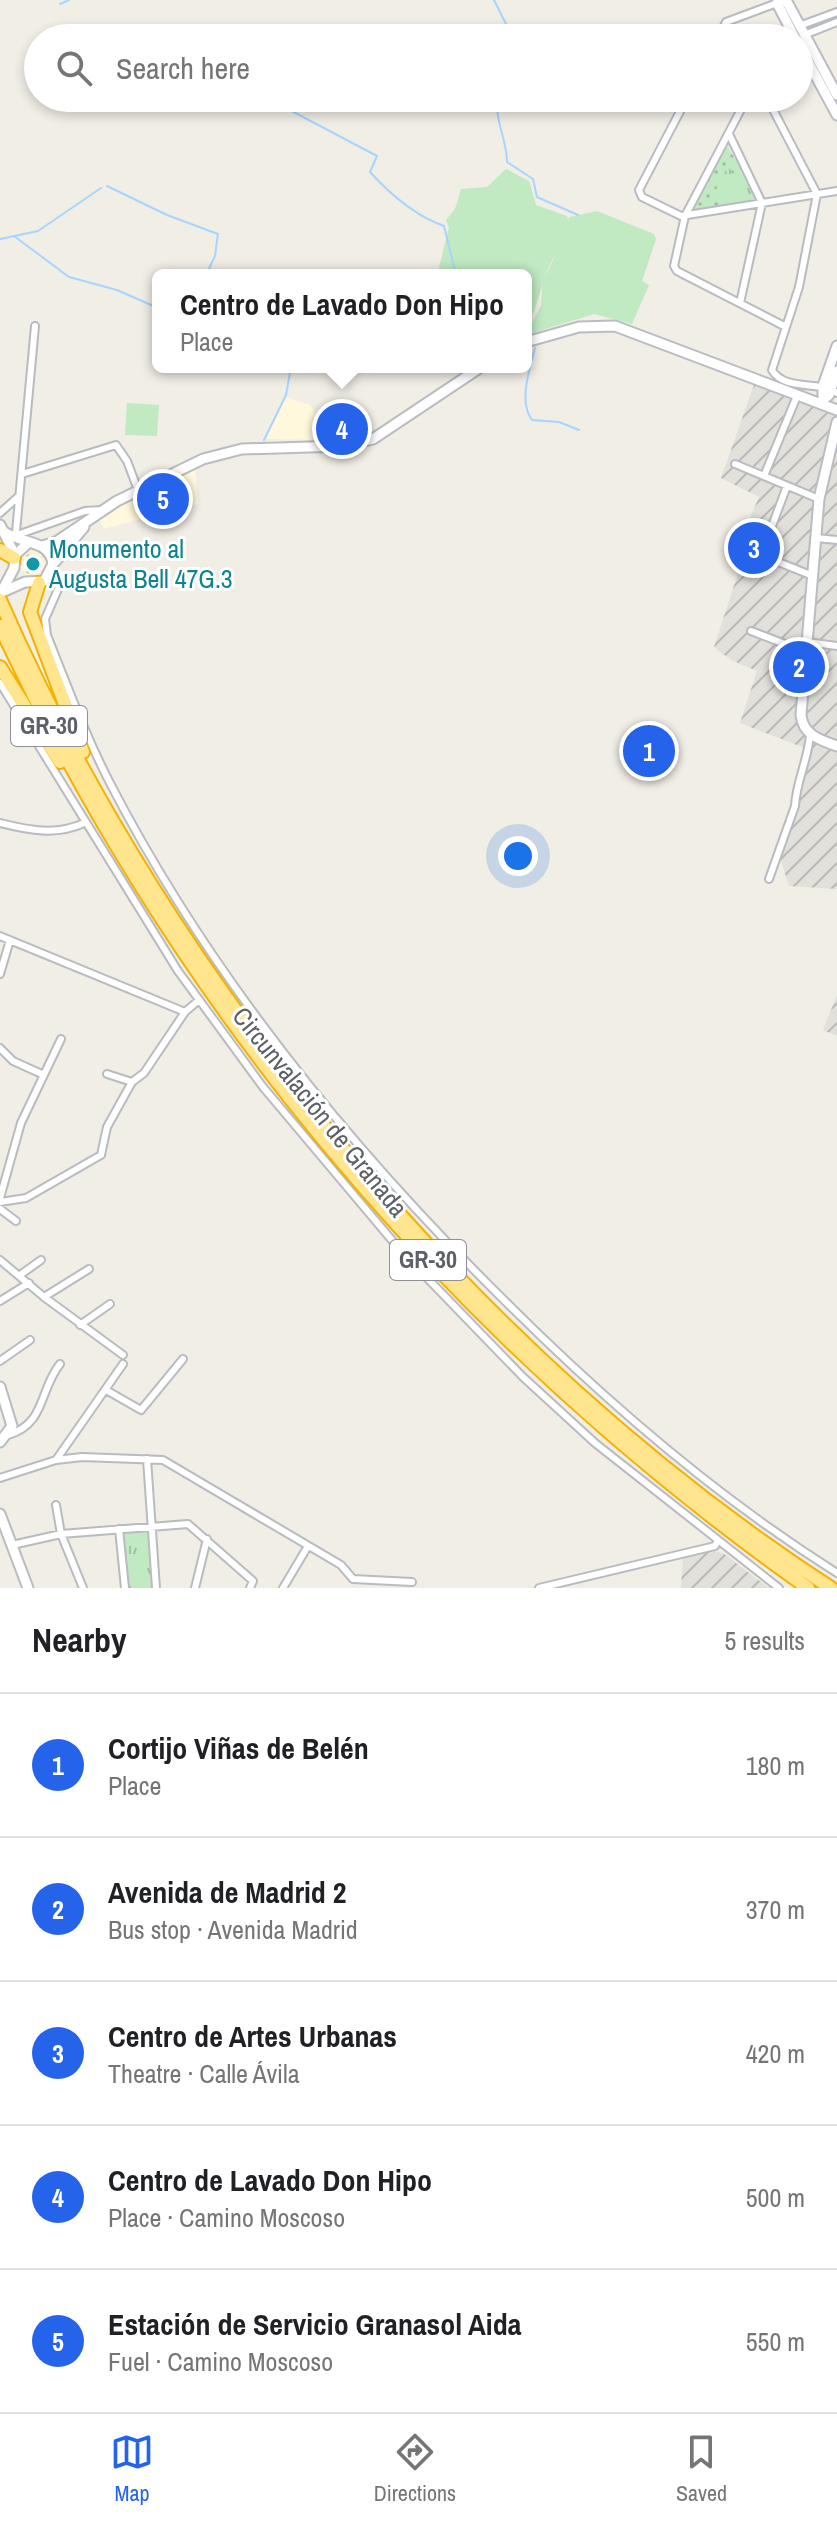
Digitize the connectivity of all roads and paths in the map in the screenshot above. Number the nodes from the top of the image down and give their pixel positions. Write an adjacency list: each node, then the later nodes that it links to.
1 (777, 3): 4 (street); 5 (street)
2 (837, 12): 6 (street)
3 (837, 22): 7 (street)
4 (725, 24)
5 (795, 24)
6 (813, 25)
7 (813, 29)
8 (813, 57): 10 (street)
9 (813, 72): 14 (street)
10 (837, 95)
11 (680, 112): 21 (street)
12 (740, 112): 15 (street)
13 (774, 112): 19 (street)
14 (837, 115)
15 (729, 134): 16 (street); 17 (street)
16 (722, 146): 17 (street); 21 (street)
17 (734, 148): 20 (street)
18 (837, 191): 19 (street)
19 (817, 194): 20 (street); 24 (street)
20 (762, 203): 21 (street); 22 (street)
21 (685, 216): 22 (street)
22 (740, 303): 24 (street)
23 (35, 326): 35 (street)
24 (786, 327): 32 (street)
25 (532, 340): 29 (street)
26 (837, 346): 32 (street)
27 (837, 371): 32 (street)
28 (472, 373): 38 (street)
29 (746, 374): 30 (street); 32 (street)
30 (785, 392): 31 (street); 32 (street)
31 (797, 396): 32 (street); 33 (street); 36 (street)
32 (832, 400)
33 (837, 420): 40 (street)
34 (735, 464): 36 (street)
35 (22, 474): 38 (street); 39 (street)
36 (764, 476): 37 (street)
37 (787, 486): 40 (street); 54 (street)
38 (138, 490): 43 (street)
39 (19, 496): 41 (street); 43 (street)
40 (819, 499): 47 (street)
41 (10, 502): 42 (street); 44 (street)
42 (0, 505)
43 (102, 510): 45 (street)
44 (0, 513)
45 (91, 518): 50 (street); 53 (street)
46 (2, 528): 49 (street); 52 (street)
47 (816, 538): 48 (street); 54 (street)
48 (837, 540)
49 (27, 544): 50 (street); 52 (street)
50 (42, 546): 53 (street)
51 (0, 550): 52 (highway)
52 (14, 560): 55 (street); 56 (street)
53 (52, 568): 55 (street); 114 (street)
54 (813, 576): 60 (street)
55 (32, 583): 56 (street); 65 (highway)
56 (2, 598): 65 (highway, Circunvalación de Granada / GR-30)
57 (0, 626): 68 (highway, Circunvalación de Granada / GR-30)
58 (751, 631): 60 (street)
59 (837, 646): 60 (street)
60 (807, 647): 63 (street)
61 (0, 667): 68 (highway)
62 (0, 683): 67 (street)
63 (810, 735): 64 (street); 69 (street)
64 (837, 746)
65 (96, 789): 126 (highway, Circunvalación de Granada / GR-30)
66 (0, 823): 67 (street)
67 (84, 823): 73 (street)
68 (103, 824): 125 (highway, Circunvalación de Granada / GR-30)
69 (769, 879)
70 (0, 936): 71 (street)
71 (10, 940): 72 (street); 74 (street)
72 (0, 974)
73 (199, 1000): 74 (street); 111 (street)
74 (185, 1012): 79 (street)
75 (61, 1039): 78 (street)
76 (0, 1048): 78 (street)
77 (107, 1074): 79 (street)
78 (44, 1075): 80 (street)
79 (132, 1082): 81 (street)
80 (1, 1188): 81 (street)
81 (0, 1200)
82 (0, 1209): 83 (street)
83 (16, 1221)
84 (0, 1260): 87 (street)
85 (41, 1260): 87 (street)
86 (89, 1269): 89 (street)
87 (20, 1275): 88 (street)
88 (29, 1283): 89 (street); 90 (street)
89 (44, 1297): 92 (street)
90 (0, 1301)
91 (110, 1304): 92 (street)
92 (80, 1325): 94 (street)
93 (30, 1340): 96 (street)
94 (123, 1355)
95 (183, 1359): 100 (street)
96 (0, 1361)
97 (60, 1364): 101 (street)
98 (123, 1364): 100 (street)
99 (0, 1387): 101 (street)
100 (106, 1390): 103 (street)
101 (4, 1439)
102 (147, 1459): 103 (street); 107 (street); 113 (street)
103 (56, 1460): 104 (street)
104 (0, 1478)
105 (56, 1505): 109 (street)
106 (0, 1514): 112 (street)
107 (152, 1527): 108 (street); 110 (street); 119 (street)
108 (119, 1529): 109 (street); 118 (street)
109 (61, 1534): 112 (street); 117 (street)
110 (207, 1539): 120 (street); 121 (street)
111 (717, 1542): 123 (street); 124 (street)
112 (12, 1545): 116 (street)
113 (308, 1546): 115 (street); 122 (street)
114 (837, 1573)
115 (412, 1582)
116 (28, 1588)
117 (83, 1588)
118 (125, 1588)
119 (156, 1588)
120 (195, 1588)
121 (250, 1588)
122 (283, 1588)
123 (539, 1588)
124 (779, 1588)
125 (808, 1588)
126 (831, 1588)

